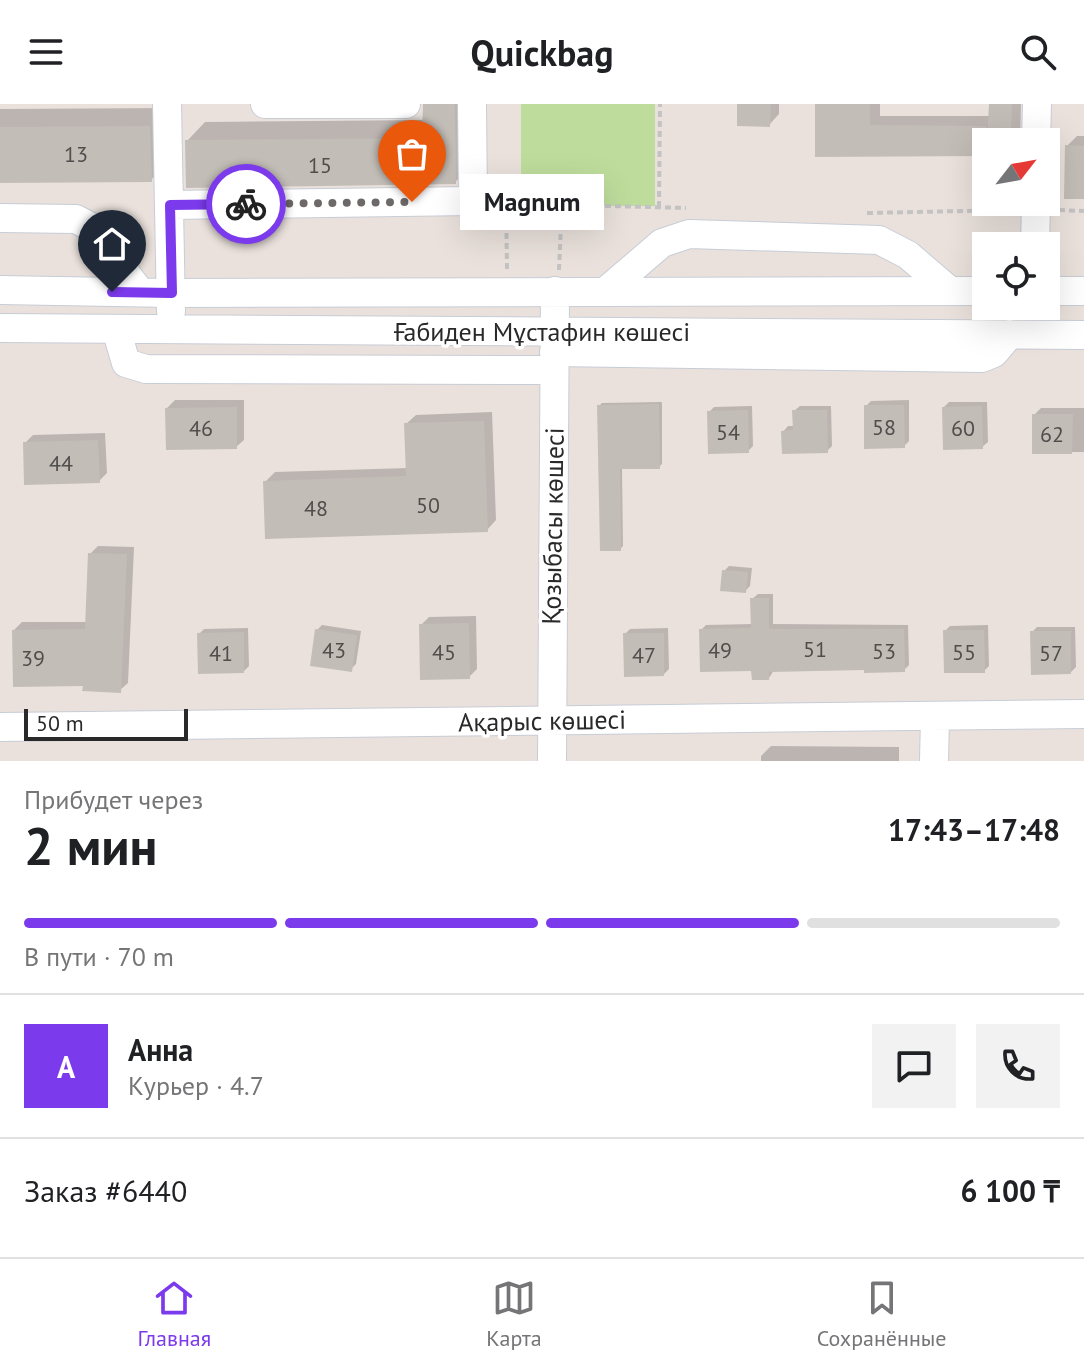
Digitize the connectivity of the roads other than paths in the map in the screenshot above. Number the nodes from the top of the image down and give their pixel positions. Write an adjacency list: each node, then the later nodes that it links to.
1 (167, 104): 7 (street)
2 (265, 104): 3 (street)
3 (406, 104)
4 (472, 104): 7 (street)
5 (1037, 104): 6 (street)
6 (1036, 128)
7 (170, 205): 15 (street)
8 (0, 218): 14 (street)
9 (0, 290): 14 (street, Ғабиден Мұстафин көшесі)
10 (556, 291): 11 (street, Ғабиден Мұстафин көшесі); 15 (street, Ғабиден Мұстафин көшесі); 20 (street, Қозыбасы көшесі)
11 (606, 291): 12 (street, Ғабиден Мұстафин көшесі); 12 (street)
12 (950, 291): 13 (street, Ғабиден Мұстафин көшесі)
13 (972, 291)
14 (140, 292): 15 (street, Ғабиден Мұстафин көшесі)
15 (172, 293): 18 (street)
16 (0, 328): 17 (street, Ғабиден Мұстафин көшесі)
17 (116, 329): 18 (street, Ғабиден Мұстафин көшесі); 20 (street)
18 (171, 329): 20 (street, Ғабиден Мұстафин көшесі)
19 (1084, 335): 20 (street, Ғабиден Мұстафин көшесі)
20 (554, 351): 23 (street, Қозыбасы көшесі)
21 (1084, 714): 22 (street, Ақарыс көшесі)
22 (935, 717): 23 (street, Ақарыс көшесі); 26 (street)
23 (551, 721): 24 (street, Ақарыс көшесі); 25 (street, Қозыбасы көшесі)
24 (0, 727)
25 (552, 761)
26 (934, 761)

